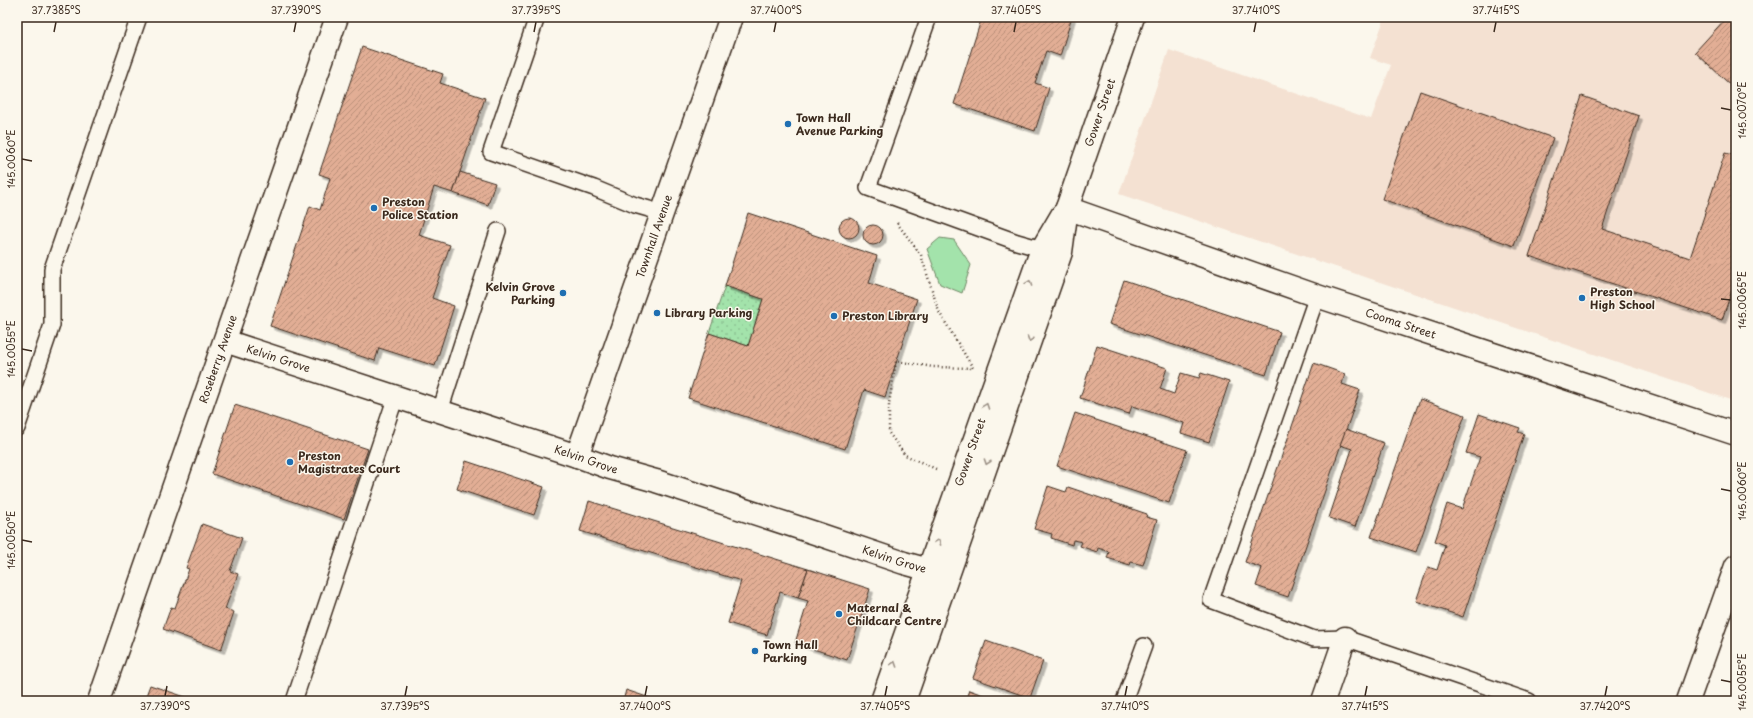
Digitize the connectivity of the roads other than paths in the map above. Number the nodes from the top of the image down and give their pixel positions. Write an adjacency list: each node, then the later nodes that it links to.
1 (139, 17): 15 (lane)
2 (337, 17): 12 (street, Roseberry Avenue)
3 (537, 17): 8 (lane)
4 (731, 17): 8 (street, Townhall Avenue)
5 (929, 17): 10 (lane)
6 (1133, 17): 7 (street, Gower Street)
7 (1067, 208): 10 (street, Gower Street); 11 (street, Cooma Street); 19 (street, Gower Street, one-way to 19)
8 (663, 213): 17 (street, Townhall Avenue)
9 (498, 231): 14 (lane)
10 (1042, 249): 19 (street, Gower Street, one-way to 10)
11 (1317, 296): 16 (street, Cooma Street); 20 (lane)
12 (225, 341): 13 (street, Kelvin Grove); 22 (street, Roseberry Avenue)
13 (396, 396): 14 (street, Kelvin Grove); 23 (lane)
14 (440, 411): 17 (street, Kelvin Grove)
15 (17, 428)
16 (1736, 434)
17 (578, 456): 19 (street, Kelvin Grove)
18 (1736, 566): 29 (street)
19 (938, 572): 24 (street, Gower Street, one-way to 19); 25 (street, Gower Street)
20 (1345, 638): 27 (street); 28 (lane)
21 (1144, 646): 26 (lane)
22 (99, 701)
23 (294, 701)
24 (882, 701)
25 (904, 701)
26 (1124, 701)
27 (1323, 701)
28 (1529, 701)
29 (1688, 701)

